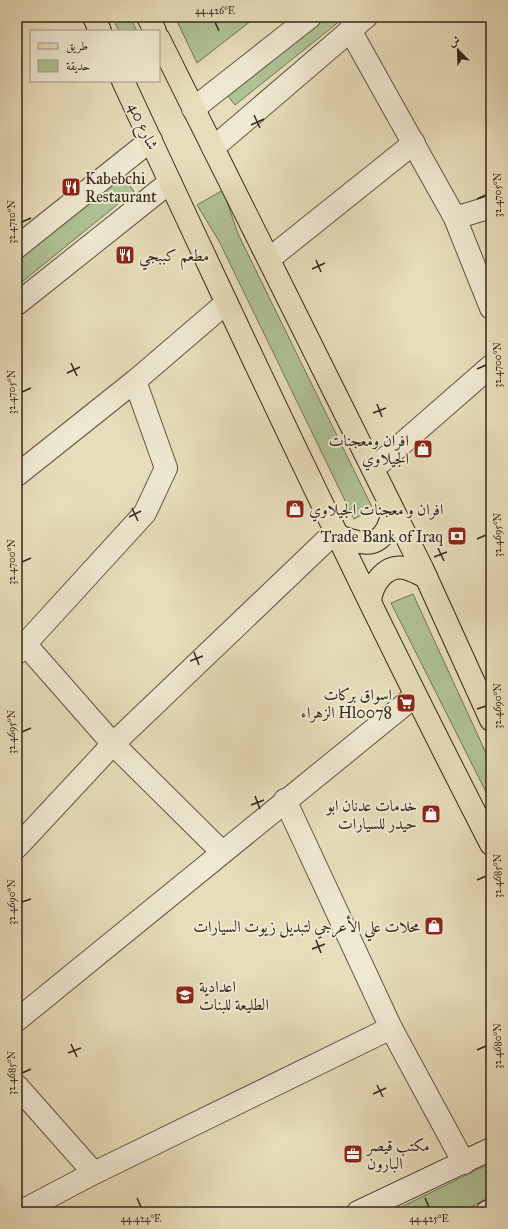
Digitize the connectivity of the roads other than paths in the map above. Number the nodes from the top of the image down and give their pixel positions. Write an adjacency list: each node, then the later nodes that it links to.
1 (94, 17): 5 (main road)
2 (148, 17): 6 (main road)
3 (310, 17): 9 (street)
4 (358, 24): 11 (street); 12 (street)
5 (100, 30)
6 (154, 30)
7 (160, 41): 9 (main road)
8 (123, 82): 10 (main road, شارع 40)
9 (193, 109): 12 (main road)
10 (151, 140): 13 (main road, شارع 40); 16 (street)
11 (414, 144): 15 (street); 17 (street)
12 (213, 148): 17 (main road)
13 (170, 182): 18 (main road, شارع 40); 19 (street)
14 (491, 206): 15 (street)
15 (455, 218): 20 (street)
16 (17, 247)
17 (269, 259): 23 (main road)
18 (226, 302): 22 (street); 26 (main road, شارع 40)
19 (17, 304)
20 (491, 308)
21 (491, 366): 23 (street)
22 (135, 381): 24 (street); 29 (street)
23 (373, 469): 25 (main road)
24 (17, 475)
25 (393, 511): 26 (main road); 27 (main road)
26 (336, 533): 28 (main road, شارع 40); 32 (street)
27 (426, 578): 28 (main road); 31 (main road)
28 (370, 601): 30 (main road, شارع 40)
29 (22, 649): 32 (street)
30 (415, 696): 33 (street); 34 (main road, شارع 40)
31 (491, 720)
32 (114, 744): 35 (street); 36 (street)
33 (285, 800): 36 (street); 38 (street)
34 (491, 844)
35 (17, 847)
36 (222, 852): 37 (street)
37 (17, 1020)
38 (391, 1028): 41 (street); 42 (street)
39 (17, 1086): 42 (street)
40 (491, 1149): 41 (street)
41 (464, 1163): 45 (street)
42 (94, 1173): 44 (street)
43 (491, 1210): 46 (street)
44 (20, 1212)
45 (358, 1212)
46 (487, 1212)

